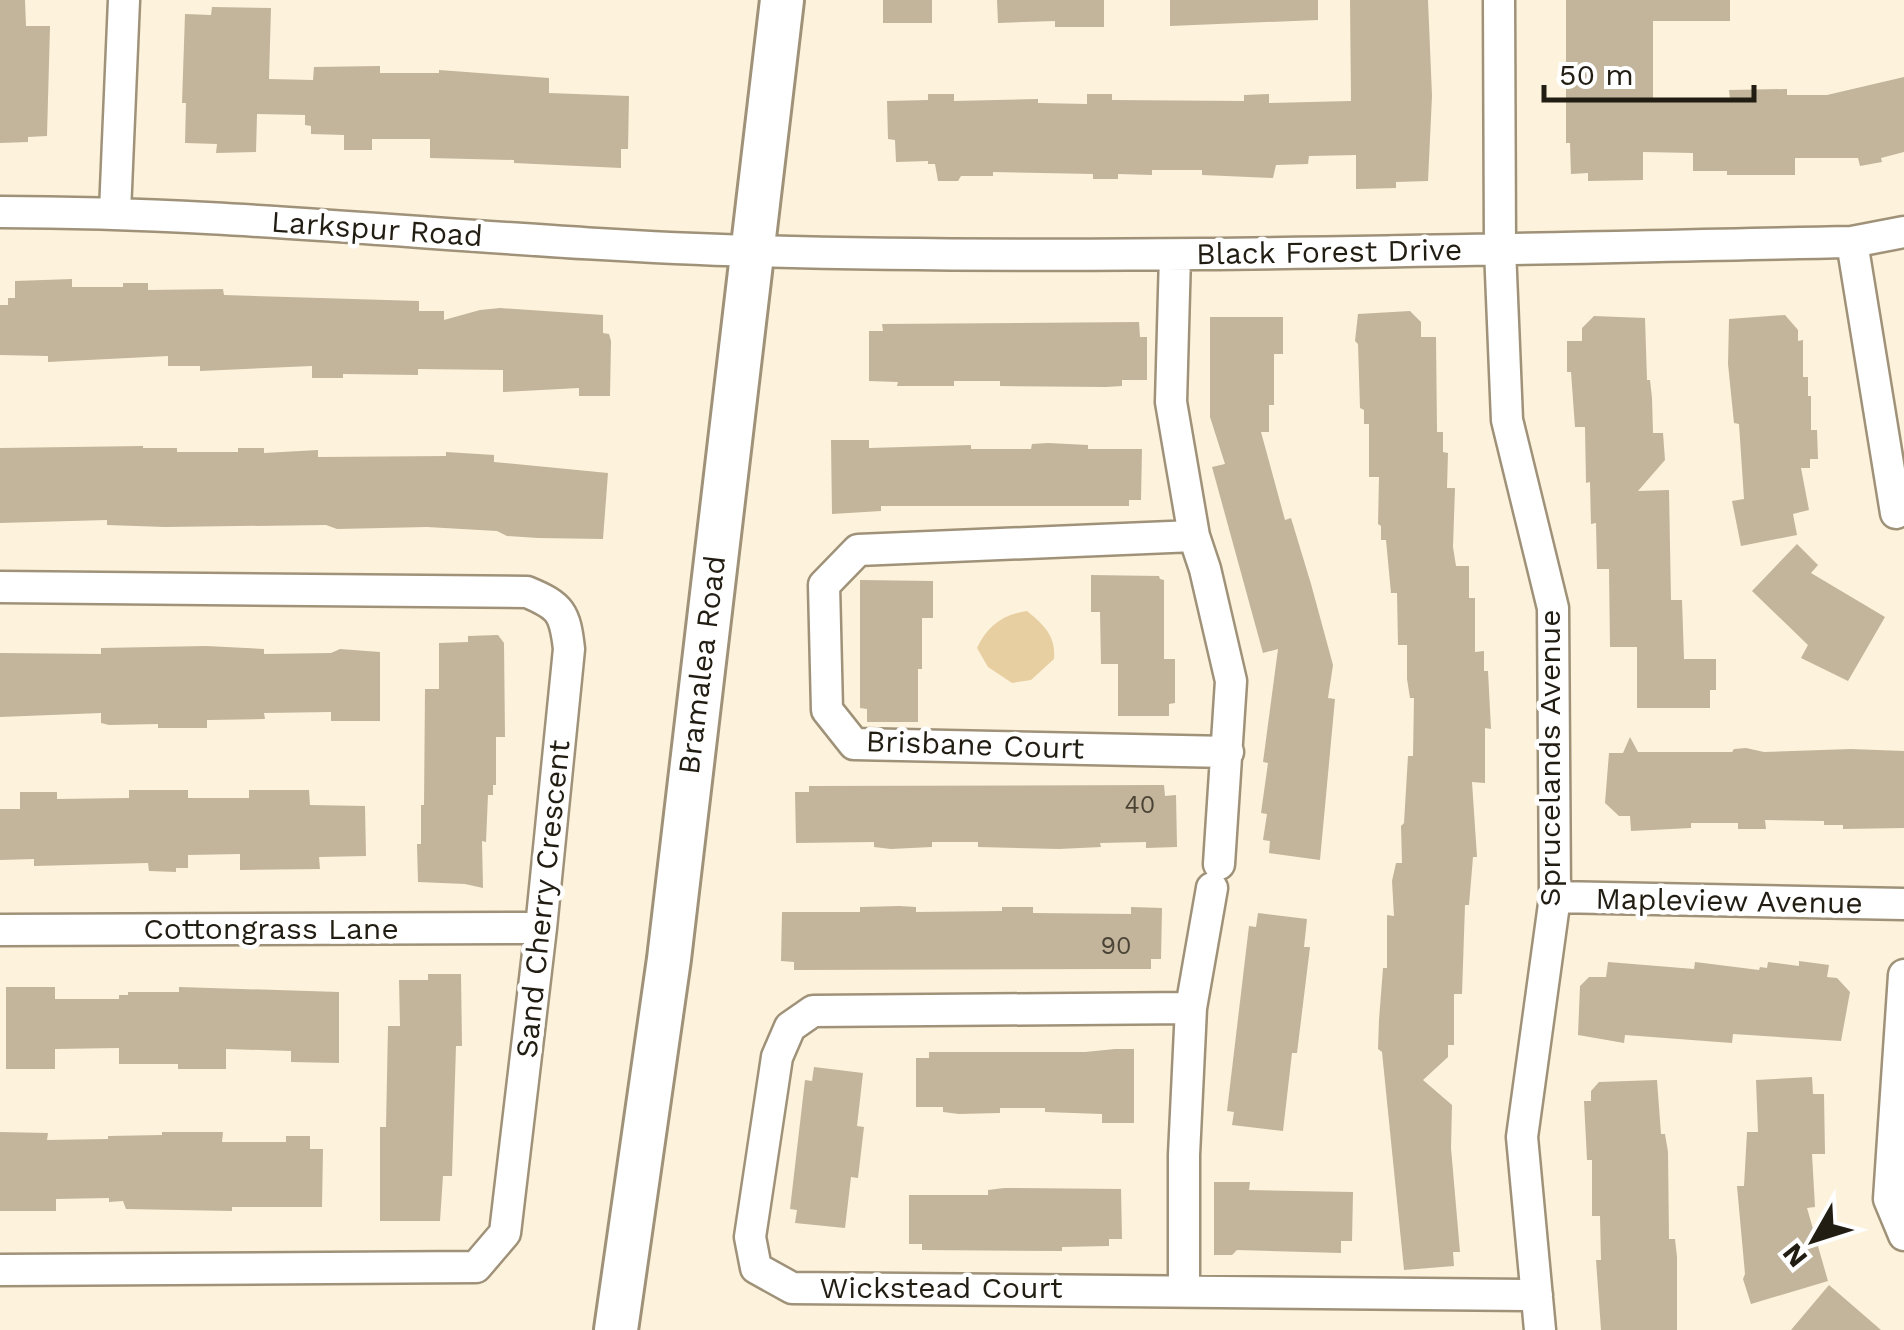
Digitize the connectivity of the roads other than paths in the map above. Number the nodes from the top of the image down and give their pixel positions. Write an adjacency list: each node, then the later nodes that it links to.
1 (124, 0): 5 (street)
2 (782, 0): 9 (main road, Bramalea Road)
3 (1499, 0): 8 (street, Sprucelands Avenue)
4 (0, 212): 5 (street, Larkspur Road)
5 (115, 212): 9 (street, Larkspur Road)
6 (1904, 232): 7 (street, Black Forest Drive)
7 (1852, 242): 8 (street, Black Forest Drive); 11 (street)
8 (1500, 249): 10 (street, Black Forest Drive); 15 (street, Sprucelands Avenue)
9 (753, 251): 10 (street, Black Forest Drive); 25 (main road, Bramalea Road)
10 (1175, 255): 12 (street)
11 (1896, 513)
12 (1194, 536): 14 (street); 14 (street, Brisbane Court)
13 (0, 587): 17 (street, Sand Cherry Crescent)
14 (1228, 752): 20 (street)
15 (1554, 897): 16 (street, Mapleview Avenue); 24 (street, Sprucelands Avenue)
16 (1904, 904)
17 (541, 928): 18 (street, Cottongrass Lane); 22 (street, Sand Cherry Crescent)
18 (0, 930)
19 (1904, 975): 21 (street)
20 (1191, 1008): 23 (street); 23 (street, Wickstead Court)
21 (1904, 1236)
22 (0, 1270)
23 (1184, 1290): 24 (street, Wickstead Court)
24 (1537, 1295): 26 (street, Sprucelands Avenue)
25 (616, 1330)
26 (1540, 1330)

